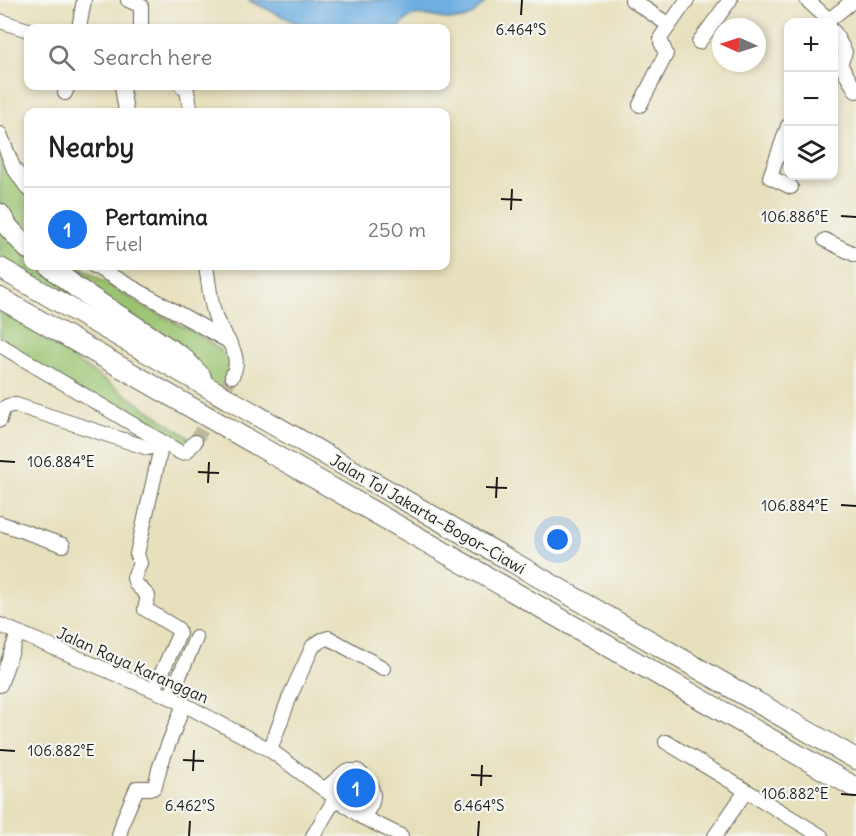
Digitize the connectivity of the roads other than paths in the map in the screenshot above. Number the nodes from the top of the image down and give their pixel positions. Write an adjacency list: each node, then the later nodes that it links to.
1 (84, 0): 11 (street)
2 (128, 0): 12 (street)
3 (632, 0): 13 (street)
4 (687, 0): 13 (street)
5 (730, 0): 16 (street)
6 (807, 0): 8 (street)
7 (854, 0): 9 (street)
8 (824, 18)
9 (837, 18)
10 (0, 21): 14 (street)
11 (80, 24)
12 (141, 24)
13 (669, 26): 22 (street)
14 (24, 29)
15 (838, 39): 17 (street)
16 (699, 42)
17 (838, 63)
18 (838, 68): 21 (street)
19 (123, 90): 23 (street)
20 (186, 90): 24 (street)
21 (856, 91)
22 (640, 105)
23 (125, 108)
24 (190, 108)
25 (0, 134): 27 (street)
26 (784, 138): 28 (street)
27 (24, 183)
28 (791, 187)
29 (0, 214): 31 (highway)
30 (825, 240): 32 (street)
31 (24, 245)
32 (856, 255)
33 (0, 268): 41 (highway, Jalan Tol Jakarta–Bogor–Ciawi)
34 (54, 270): 41 (highway)
35 (101, 270): 38 (street)
36 (207, 270): 38 (street)
37 (0, 298): 59 (highway, Jalan Tol Jakarta–Bogor–Ciawi)
38 (228, 341): 40 (street)
39 (0, 345): 44 (street)
40 (232, 376)
41 (216, 393): 58 (highway, Jalan Tol Jakarta–Bogor–Ciawi)
42 (0, 420): 45 (street)
43 (195, 442): 44 (street)
44 (162, 443): 53 (street)
45 (148, 448)
46 (0, 523): 47 (street)
47 (63, 545)
48 (0, 625): 49 (street, Jalan Raya Karanggan)
49 (18, 633): 52 (street); 53 (street, Jalan Raya Karanggan)
50 (196, 638): 54 (street)
51 (383, 668): 57 (street)
52 (0, 686)
53 (154, 690): 54 (street, Jalan Raya Karanggan)
54 (170, 697): 55 (street, Jalan Raya Karanggan)
55 (184, 704): 57 (street, Jalan Raya Karanggan); 64 (street)
56 (666, 742): 60 (street)
57 (270, 750): 61 (street, Jalan Raya Karanggan)
58 (856, 759)
59 (856, 788)
60 (746, 791): 67 (street); 68 (street)
61 (331, 793): 62 (street, Jalan Raya Karanggan); 62 (street); 65 (street)
62 (362, 817): 63 (street, Jalan Raya Karanggan)
63 (386, 833): 66 (street, Jalan Raya Karanggan)
64 (119, 836)
65 (313, 836)
66 (401, 836)
67 (715, 836)
68 (821, 836)

